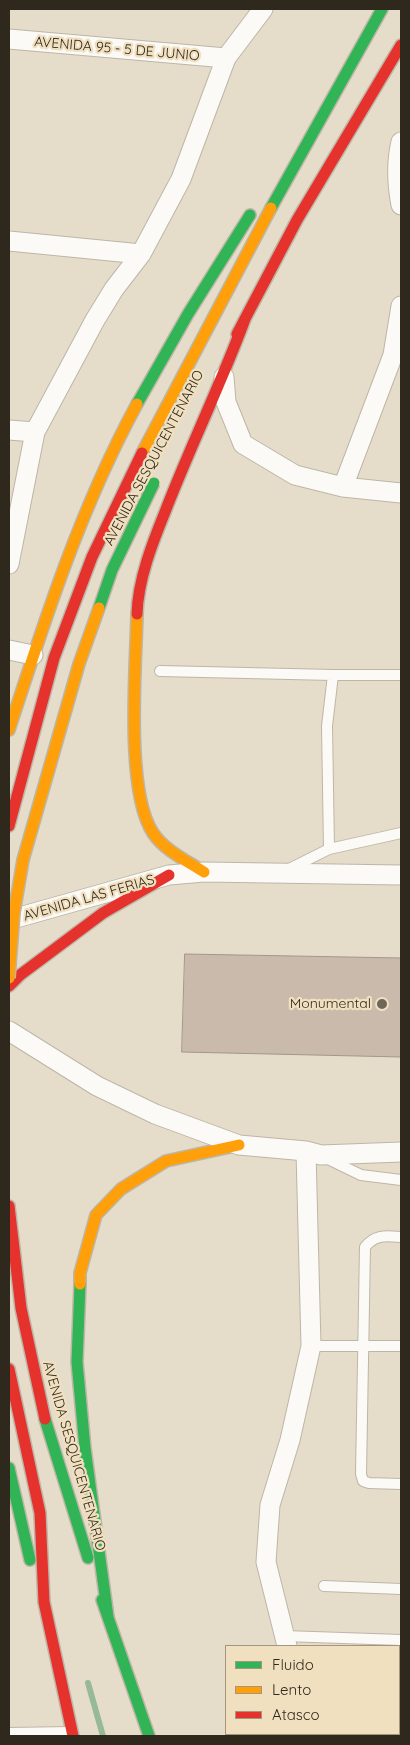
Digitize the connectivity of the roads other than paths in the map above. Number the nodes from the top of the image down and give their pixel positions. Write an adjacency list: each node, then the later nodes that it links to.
1 (263, 9): 5 (street)
2 (382, 9): 6 (main road, AVENIDA SESQUICENTENARIO)
3 (9, 39): 5 (street, AVENIDA 95 - 5 DE JUNIO)
4 (401, 45): 14 (main road, AVENIDA SESQUICENTENARIO)
5 (226, 58): 12 (street)
6 (326, 108): 8 (main road); 30 (main road, AVENIDA SESQUICENTENARIO)
7 (401, 142): 10 (street)
8 (269, 186)
9 (258, 201): 25 (main road)
10 (401, 205)
11 (9, 241): 12 (street)
12 (141, 254): 19 (street)
13 (401, 306): 15 (street)
14 (245, 319): 16 (main road); 17 (main road, AVENIDA SESQUICENTENARIO)
15 (397, 356): 21 (street)
16 (224, 375): 21 (street); 33 (main road)
17 (197, 406)
18 (9, 430): 19 (street)
19 (35, 432): 23 (street)
20 (156, 479): 38 (main road, AVENIDA SESQUICENTENARIO, bridge)
21 (343, 488): 22 (street)
22 (401, 493)
23 (9, 564)
24 (9, 650): 25 (street)
25 (33, 655): 29 (main road)
26 (160, 672): 27 (lane)
27 (333, 675): 28 (lane); 32 (lane)
28 (401, 675)
29 (9, 730)
30 (9, 826)
31 (401, 833): 32 (lane)
32 (329, 849): 34 (lane)
33 (204, 872): 34 (street, AVENIDA LAS FERIAS); 35 (street, AVENIDA LAS FERIAS)
34 (281, 874): 36 (street, AVENIDA LAS FERIAS)
35 (169, 875): 37 (street, AVENIDA LAS FERIAS); 39 (main road)
36 (401, 875)
37 (9, 920)
38 (9, 978)
39 (9, 986)
40 (13, 1033): 41 (street)
41 (239, 1145): 43 (street); 56 (main road)
42 (401, 1152): 43 (street)
43 (314, 1153): 44 (lane); 48 (street)
44 (401, 1180)
45 (9, 1206): 56 (main road, AVENIDA SESQUICENTENARIO)
46 (401, 1237): 47 (lane)
47 (362, 1345): 48 (lane); 49 (lane); 52 (lane)
48 (312, 1346): 58 (street)
49 (401, 1346)
50 (9, 1369): 55 (main road)
51 (9, 1468): 55 (main road)
52 (401, 1484)
53 (324, 1586): 54 (lane)
54 (401, 1589)
55 (44, 1602): 62 (main road)
56 (108, 1617): 63 (main road, AVENIDA SESQUICENTENARIO)
57 (401, 1640): 59 (lane)
58 (285, 1641): 59 (lane)
59 (365, 1642)
60 (9, 1724): 61 (lane)
61 (12, 1733): 62 (lane)
62 (72, 1734)
63 (149, 1736)

